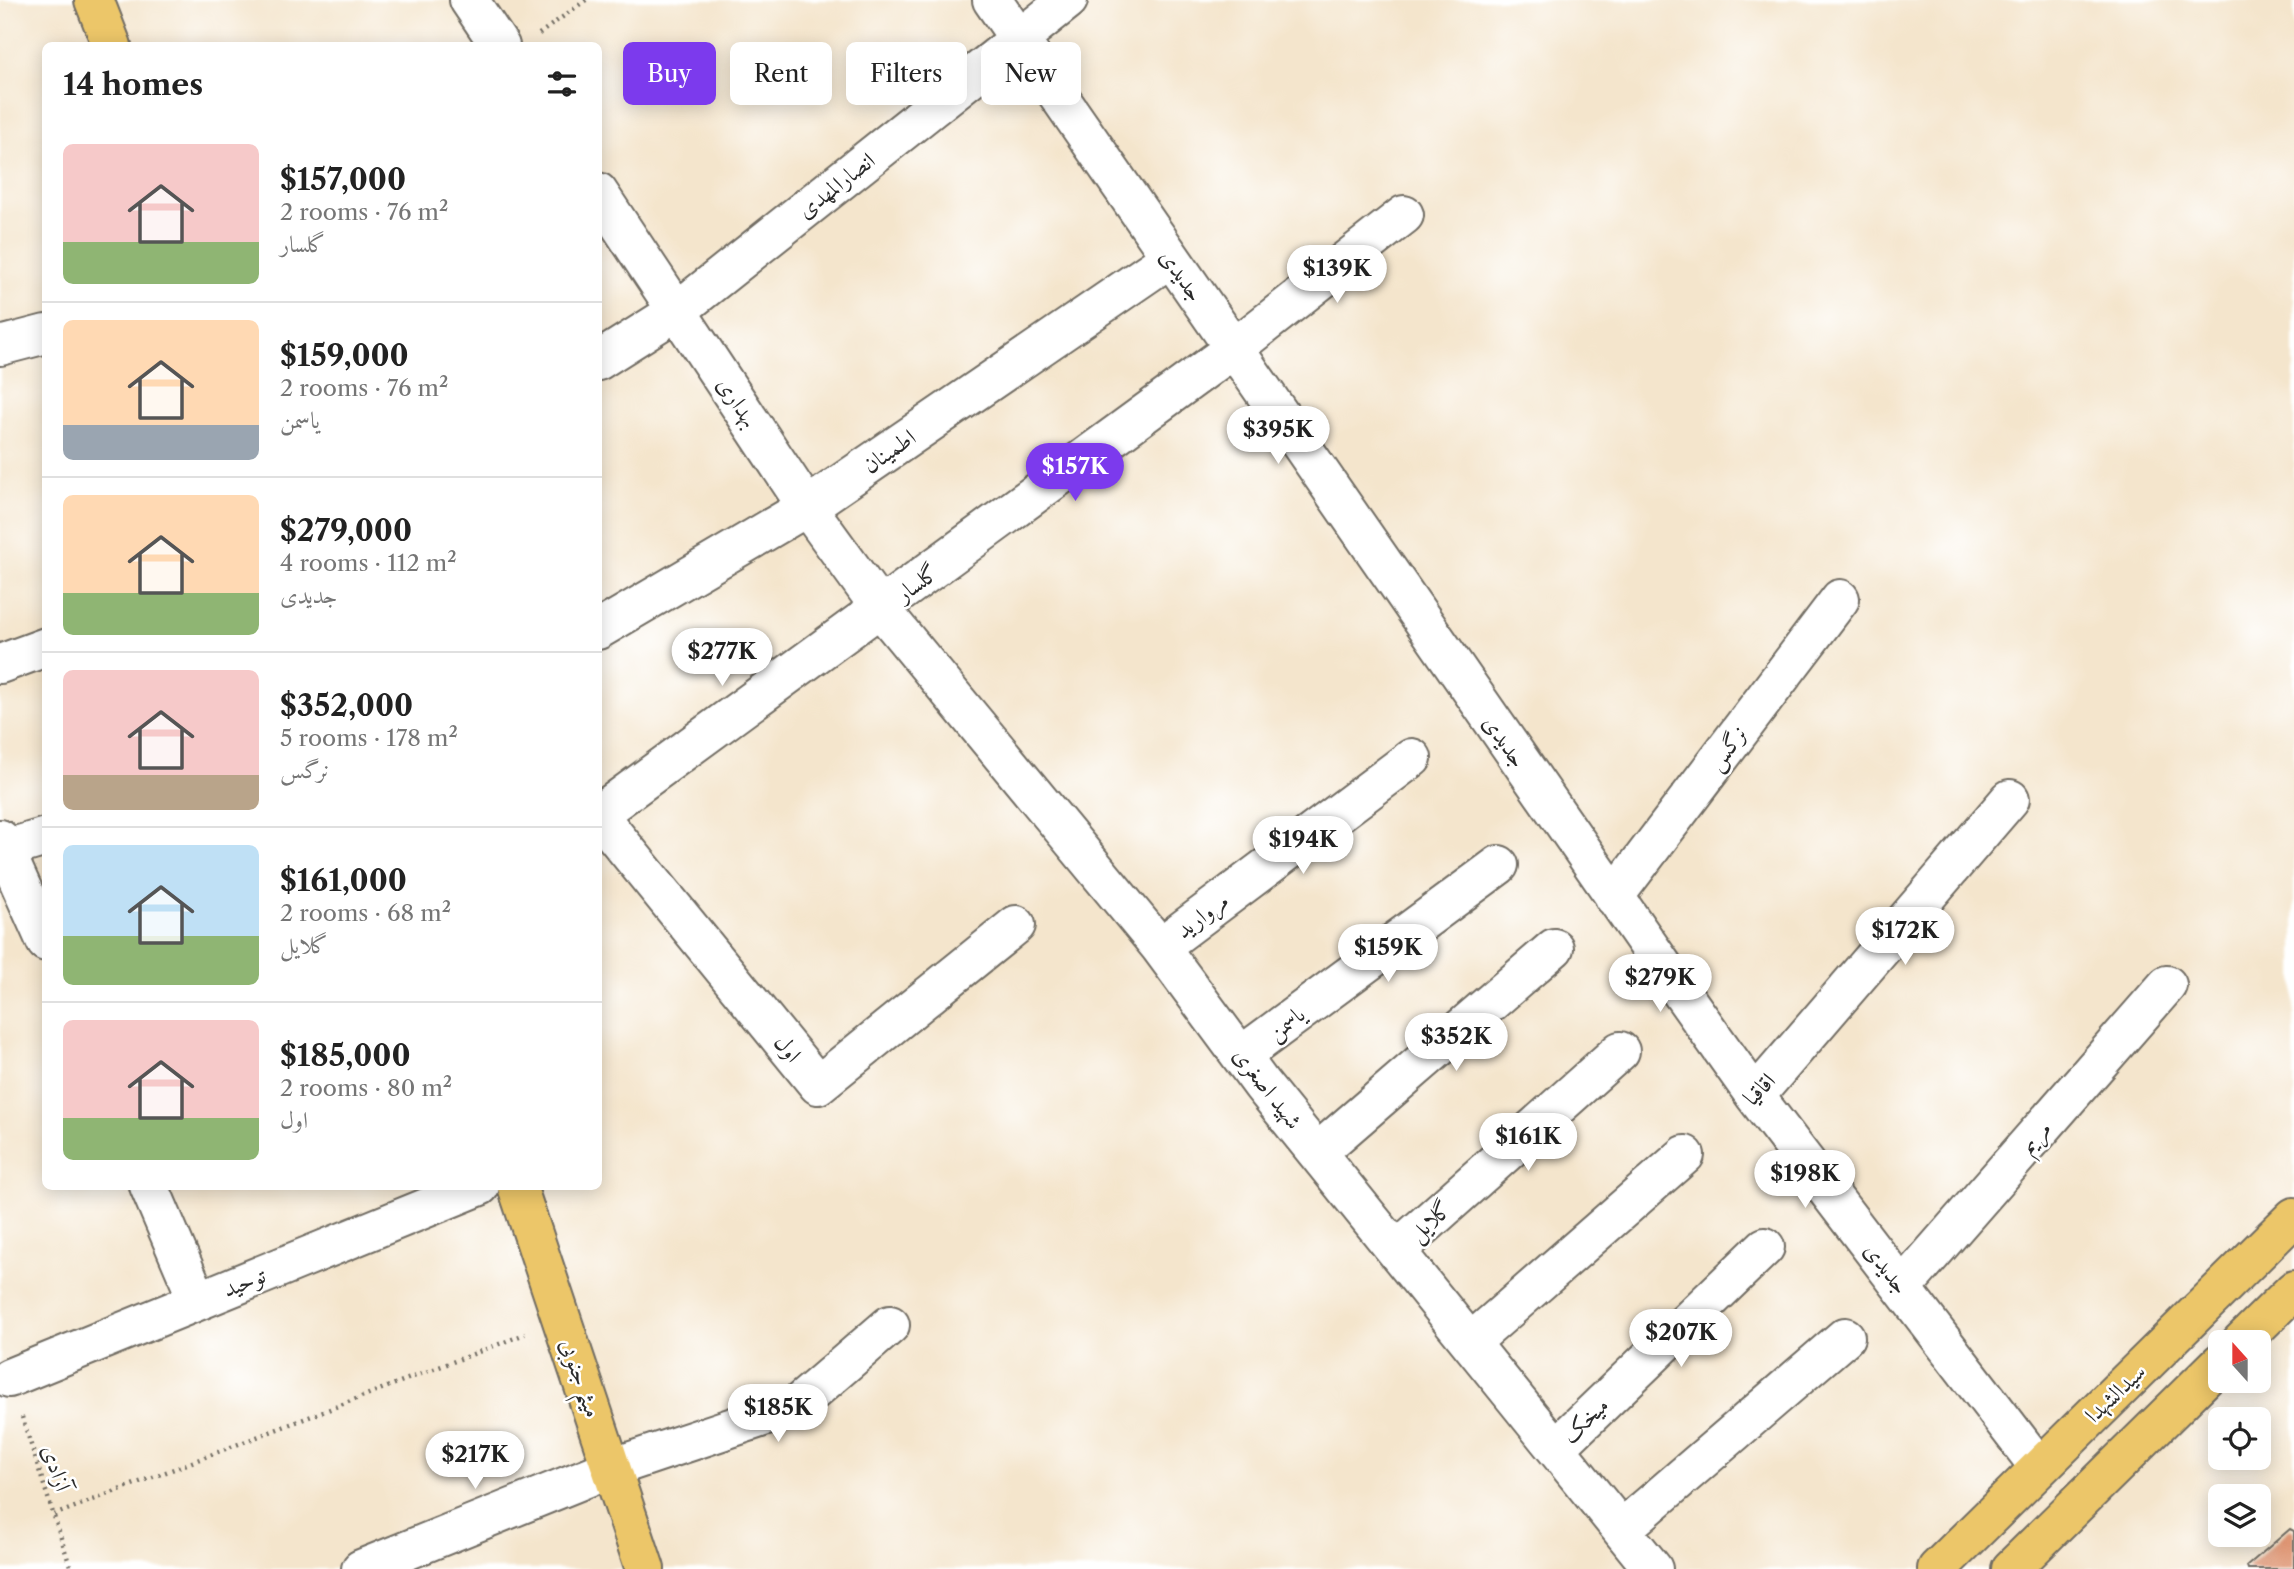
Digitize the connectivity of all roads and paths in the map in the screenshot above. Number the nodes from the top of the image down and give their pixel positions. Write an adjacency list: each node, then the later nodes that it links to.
1 (469, 0): 8 (street)
2 (586, 0): 8 (path)
3 (992, 0): 6 (street, جدیدی)
4 (1068, 0): 6 (street, انصارالمهدی)
5 (96, 1): 7 (main road)
6 (1020, 40): 11 (street, جدیدی); 12 (street, انصارالمهدی)
7 (111, 42)
8 (517, 42)
9 (602, 198): 12 (street, بهداری)
10 (1404, 215): 15 (street, گلسار)
11 (1170, 258): 15 (street, جدیدی); 17 (street, اطمینان)
12 (677, 311): 16 (street, انصارالمهدی); 17 (street, بهداری)
13 (42, 335): 14 (street)
14 (0, 346)
15 (1233, 349): 19 (street, گلسار); 30 (street, جدیدی)
16 (602, 358)
17 (807, 508): 19 (street, بهداری); 20 (street, اطمینان)
18 (1840, 599): 30 (street, نرگس)
19 (881, 609): 25 (street, گلسار); 33 (street, شهید اصغری)
20 (602, 629)
21 (42, 648): 22 (street)
22 (0, 664)
23 (1412, 758): 33 (street, مروارید)
24 (2010, 799): 38 (street, اقاقیا)
25 (602, 811)
26 (602, 819): 31 (street, اول)
27 (42, 837): 28 (street)
28 (3, 844): 32 (street)
29 (1499, 865): 37 (street, یاسمن)
30 (1614, 897): 38 (street, جدیدی)
31 (1016, 925)
32 (42, 933)
33 (1160, 947): 37 (street, شهید اصغری)
34 (1554, 948): 39 (street)
35 (2167, 985): 47 (street, مریم)
36 (1620, 1051): 46 (street, گلایل)
37 (1242, 1055): 39 (street, شهید اصغری)
38 (1755, 1096): 47 (street, جدیدی)
39 (1318, 1153): 46 (street, شهید اصغری)
40 (1685, 1155): 54 (street)
41 (151, 1190): 49 (street)
42 (470, 1190): 49 (street, توحید)
43 (518, 1190): 50 (main road, میثم جنوبی)
44 (2294, 1217): 58 (main road, سیدالشهدا)
45 (1765, 1247): 57 (street, میخک)
46 (1397, 1250): 54 (street, شهید اصغری)
47 (1902, 1288): 58 (street, جدیدی)
48 (2294, 1290): 52 (main road)
49 (198, 1301): 56 (street, توحید)
50 (562, 1320): 59 (main road, میثم جنوبی); 60 (path)
51 (890, 1325): 59 (street)
52 (2253, 1330)
53 (1845, 1337): 61 (street)
54 (1471, 1342): 57 (street, شهید اصغری)
55 (2208, 1375): 67 (main road)
56 (9, 1378): 60 (path, آزادی)
57 (1556, 1448): 61 (street, شهید اصغری)
58 (2039, 1467): 66 (main road, سیدالشهدا)
59 (611, 1468): 63 (street); 64 (main road, میثم جنوبی)
60 (54, 1515): 62 (path, آزادی)
61 (1622, 1529): 65 (street, شهید اصغری)
62 (71, 1569)
63 (361, 1569)
64 (645, 1569)
65 (1653, 1569)
66 (1937, 1569)
67 (2011, 1569)

